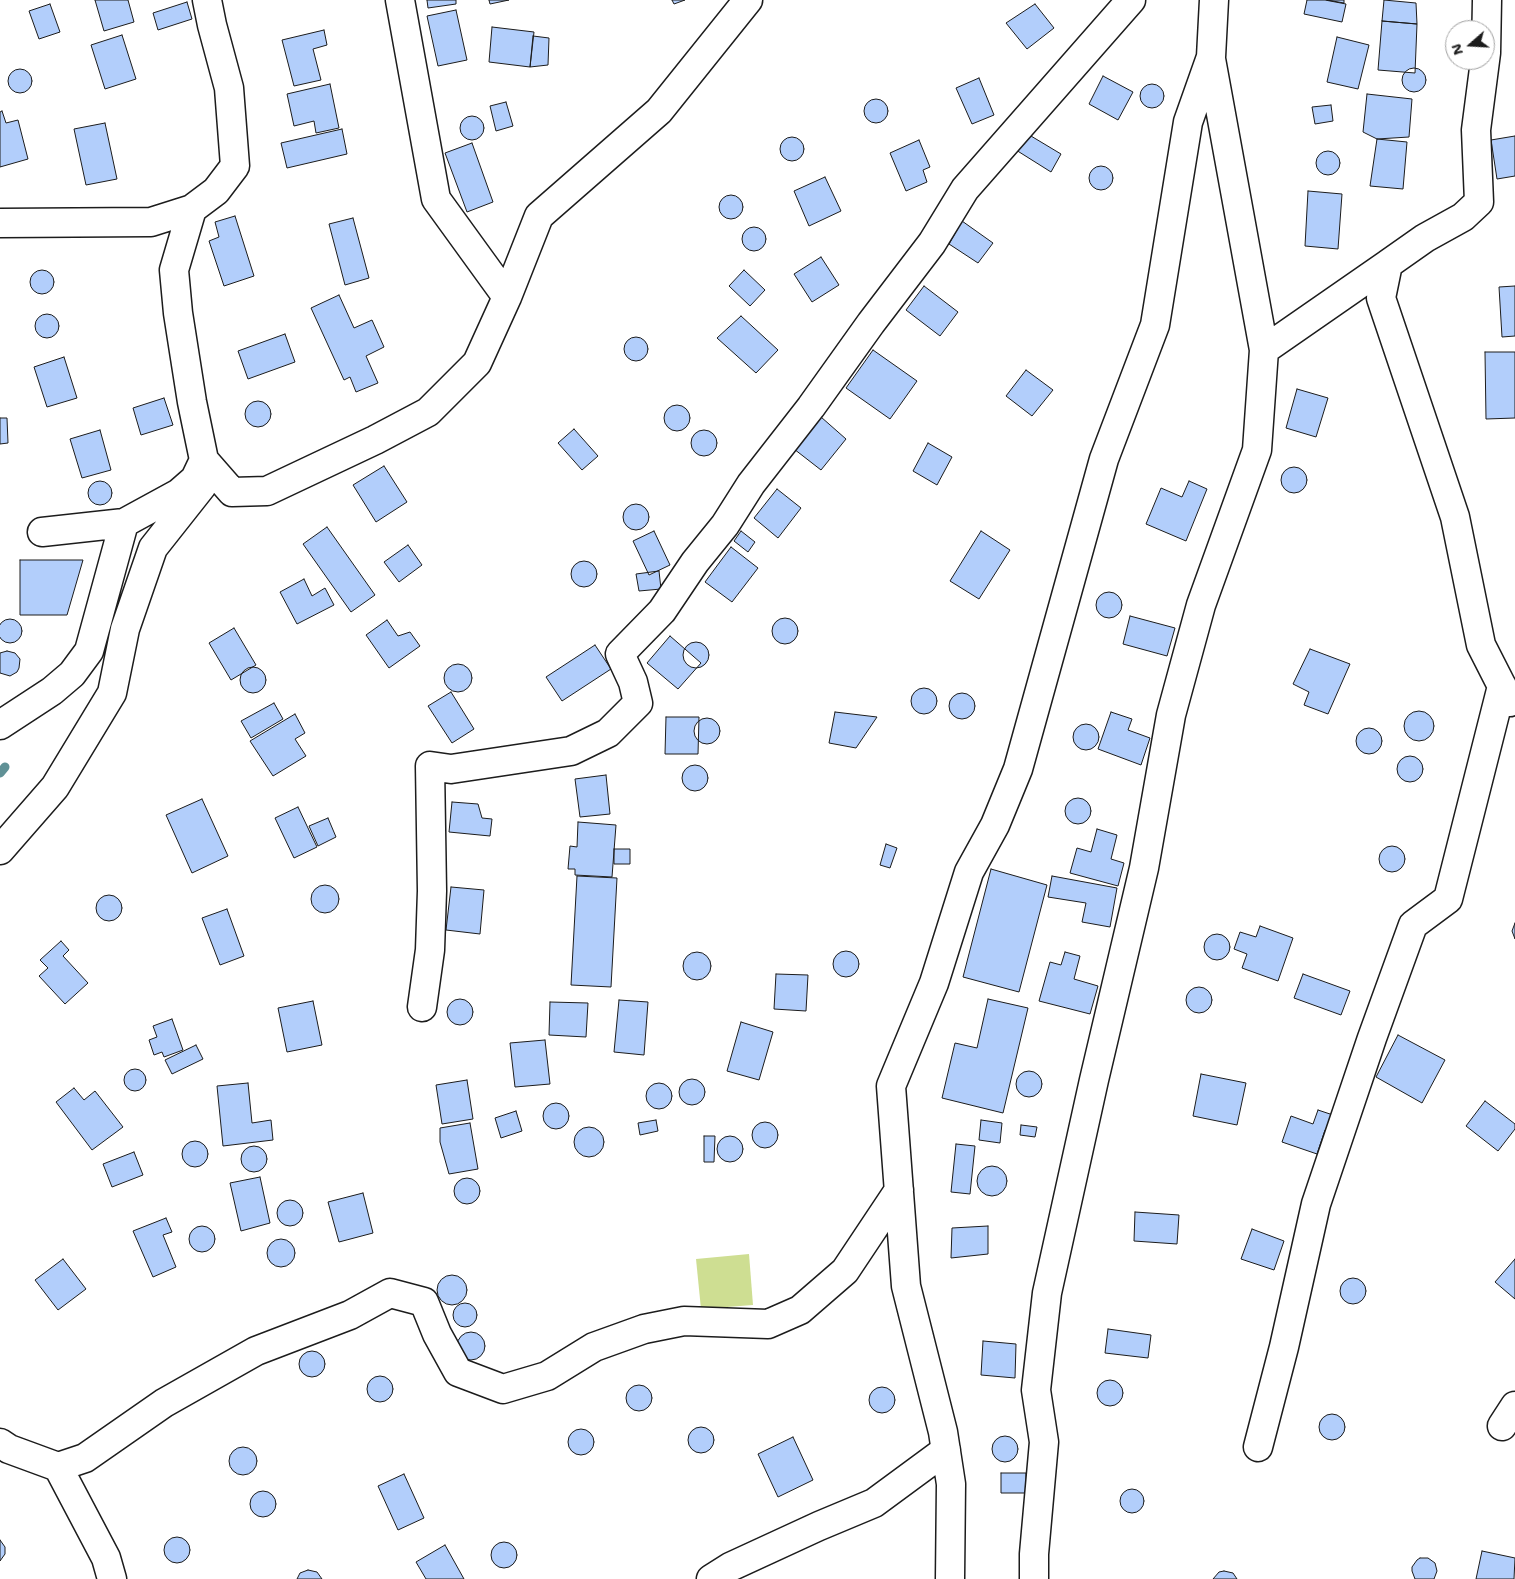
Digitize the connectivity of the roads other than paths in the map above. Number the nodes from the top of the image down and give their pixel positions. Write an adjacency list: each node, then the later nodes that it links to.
1 (207, 0): 8 (street)
2 (400, 0): 11 (street)
3 (748, 0): 11 (street)
4 (1131, 0): 20 (street)
5 (1214, 0): 7 (street)
6 (1487, 0): 10 (street)
7 (1211, 57): 12 (street); 21 (street)
8 (192, 209): 9 (street); 13 (street)
9 (0, 224)
10 (1388, 264): 12 (street); 16 (street)
11 (508, 297): 13 (street)
12 (1264, 350): 29 (street)
13 (208, 466): 14 (street); 19 (street)
14 (124, 523): 15 (street); 18 (street)
15 (42, 532)
16 (1502, 686): 17 (street); 23 (street)
17 (1515, 712)
18 (0, 725)
19 (0, 850)
20 (422, 1007)
21 (899, 1190): 24 (street); 25 (street)
22 (0, 1443): 25 (street)
23 (1258, 1447)
24 (946, 1450): 27 (street); 28 (street)
25 (58, 1467): 26 (street)
26 (112, 1579)
27 (710, 1579)
28 (950, 1579)
29 (1034, 1579)

